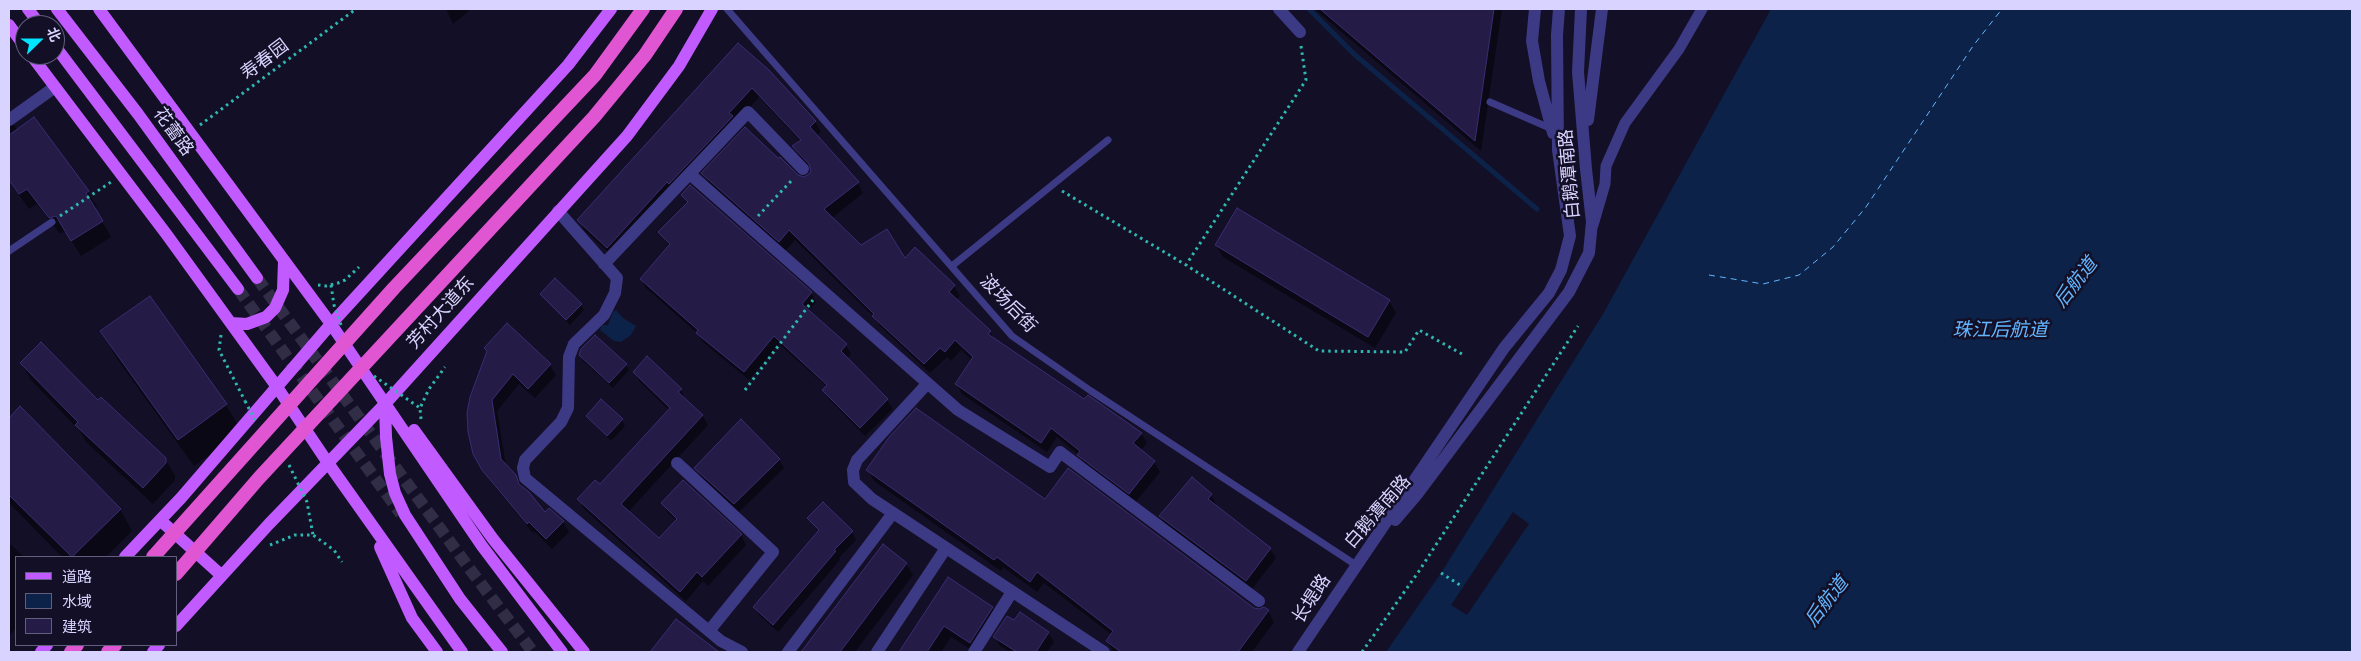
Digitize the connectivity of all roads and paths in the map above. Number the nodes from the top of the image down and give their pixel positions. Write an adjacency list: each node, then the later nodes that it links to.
1 (58, 9): 40 (main road, 花蕾路)
2 (99, 9): 22 (main road)
3 (356, 9): 22 (path, 寿春园)
4 (611, 9): 45 (main road)
5 (642, 9): 64 (highway, bridge)
6 (676, 9): 67 (highway, 芳村大道东, bridge)
7 (712, 9): 30 (main road, 芳村大道东)
8 (727, 9): 38 (lane, 波场后街)
9 (1279, 9): 15 (street)
10 (1535, 9): 21 (street)
11 (1560, 9): 25 (street, 白鹅潭南路)
12 (1580, 9): 24 (street, 白鹅潭南路)
13 (1602, 9): 24 (street)
14 (1702, 9): 33 (street)
15 (1299, 31): 37 (path)
16 (65, 59): 42 (main road)
17 (38, 65): 18 (main road)
18 (55, 87): 20 (street); 27 (main road)
19 (1490, 102): 21 (lane)
20 (9, 120)
21 (1552, 129): 25 (street)
22 (190, 133): 35 (main road)
23 (1108, 140): 29 (lane)
24 (1584, 147): 33 (street, 白鹅潭南路)
25 (1558, 150): 66 (street, 白鹅潭南路)
26 (803, 169): 28 (street); 32 (path)
27 (121, 175): 31 (path); 44 (main road)
28 (691, 175): 32 (street); 36 (street)
29 (1053, 186): 37 (path); 38 (lane)
30 (558, 211): 36 (street); 54 (main road, 芳村大道东)
31 (52, 222): 34 (lane)
32 (749, 226): 43 (street)
33 (1592, 230): 66 (street, 白鹅潭南路)
34 (9, 251)
35 (284, 261): 44 (main road); 45 (main road)
36 (604, 264): 74 (street)
37 (1186, 265): 48 (path)
38 (952, 266): 66 (lane, 波场后街)
39 (359, 267): 41 (path)
40 (257, 278)
41 (315, 284)
42 (238, 289)
43 (821, 290): 50 (street); 52 (path)
44 (231, 323): 51 (main road)
45 (331, 324): 51 (main road); 54 (main road)
46 (1578, 326): 86 (path)
47 (221, 335): 53 (path)
48 (1462, 354)
49 (445, 367): 55 (path)
50 (927, 384): 58 (street); 72 (street)
51 (277, 387): 56 (main road); 59 (main road)
52 (745, 390)
53 (245, 401)
54 (386, 404): 56 (main road, 芳村大道东); 77 (main road); 78 (main road); 79 (main road)
55 (422, 422)
56 (328, 463): 60 (main road); 69 (main road, 芳村大道东)
57 (677, 464): 74 (street)
58 (893, 513): 62 (street); 81 (street)
59 (160, 520): 63 (main road); 69 (main road)
60 (369, 521): 75 (main road); 76 (main road)
61 (268, 547): 65 (path)
62 (946, 548): 71 (street); 82 (street)
63 (126, 556)
64 (154, 556)
65 (342, 562)
66 (1356, 565): 85 (street, 长堤路)
67 (178, 572)
68 (1440, 573): 70 (path)
69 (221, 575): 73 (main road, 芳村大道东)
70 (1463, 587)
71 (1012, 592): 83 (street); 84 (street)
72 (1259, 601)
73 (178, 624)
74 (709, 631): 80 (street)
75 (437, 652)
76 (462, 652)
77 (502, 652)
78 (562, 652)
79 (584, 652)
80 (742, 652)
81 (788, 652)
82 (877, 652)
83 (974, 652)
84 (1104, 652)
85 (1298, 652)
86 (1362, 652)

